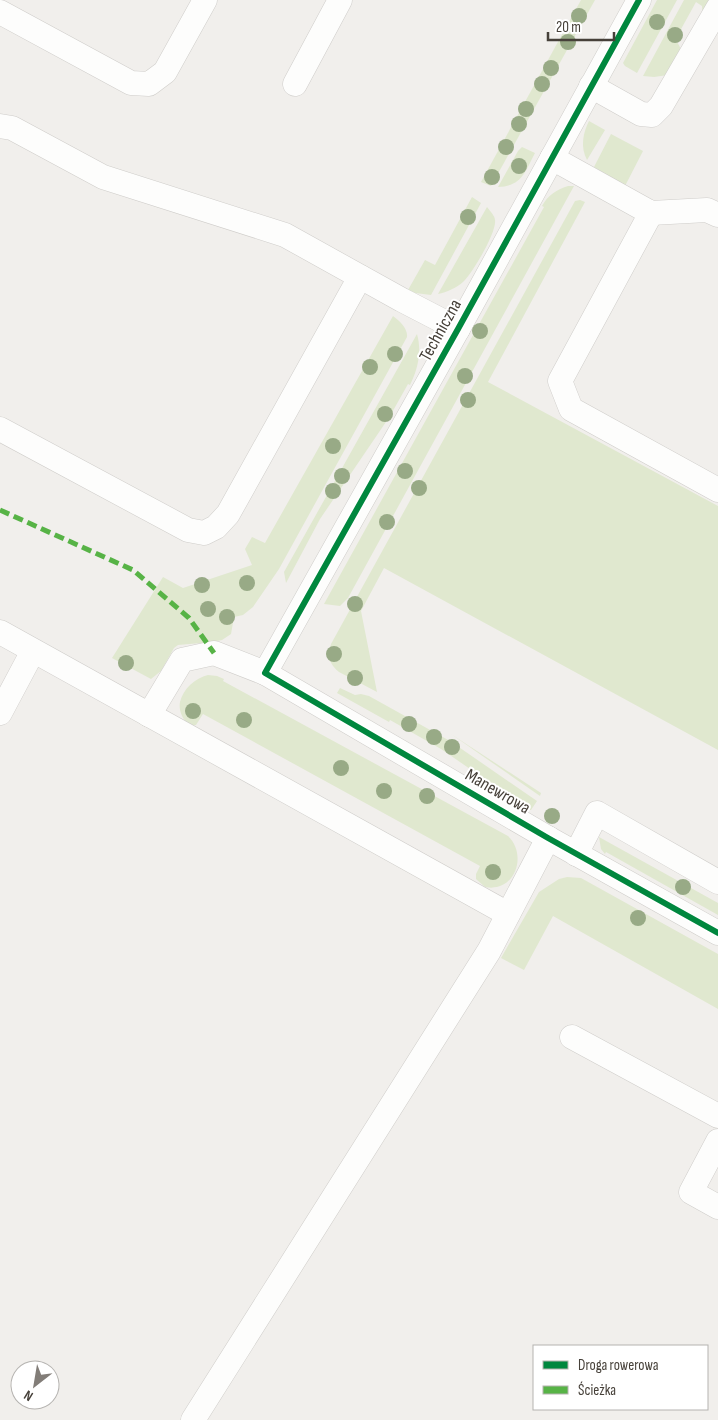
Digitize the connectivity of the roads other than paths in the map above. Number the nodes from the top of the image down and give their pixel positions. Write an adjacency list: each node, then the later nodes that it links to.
1 (205, 0): 5 (street)
2 (340, 0): 6 (street)
3 (638, 0): 7 (street, Techniczna)
4 (718, 8): 7 (street)
5 (0, 12)
6 (295, 84)
7 (591, 86): 9 (street, Techniczna)
8 (0, 126): 12 (street)
9 (552, 158): 10 (street); 13 (street, Techniczna)
10 (651, 214): 11 (street); 15 (street)
11 (718, 216)
12 (360, 277): 13 (street); 14 (street)
13 (458, 329): 18 (street, Techniczna)
14 (0, 429)
15 (718, 490)
16 (0, 632): 17 (street)
17 (33, 651): 19 (street); 20 (street)
18 (265, 672): 20 (street, Manewrowa); 21 (street, Manewrowa)
19 (0, 713)
20 (149, 715): 24 (street)
21 (548, 838): 22 (street, Manewrowa); 24 (street)
22 (576, 854): 23 (street); 25 (street, Manewrowa)
23 (718, 882)
24 (508, 914): 30 (street)
25 (718, 933)
26 (572, 1037): 27 (street)
27 (718, 1116)
28 (718, 1141): 29 (street)
29 (718, 1207)
30 (194, 1420)

